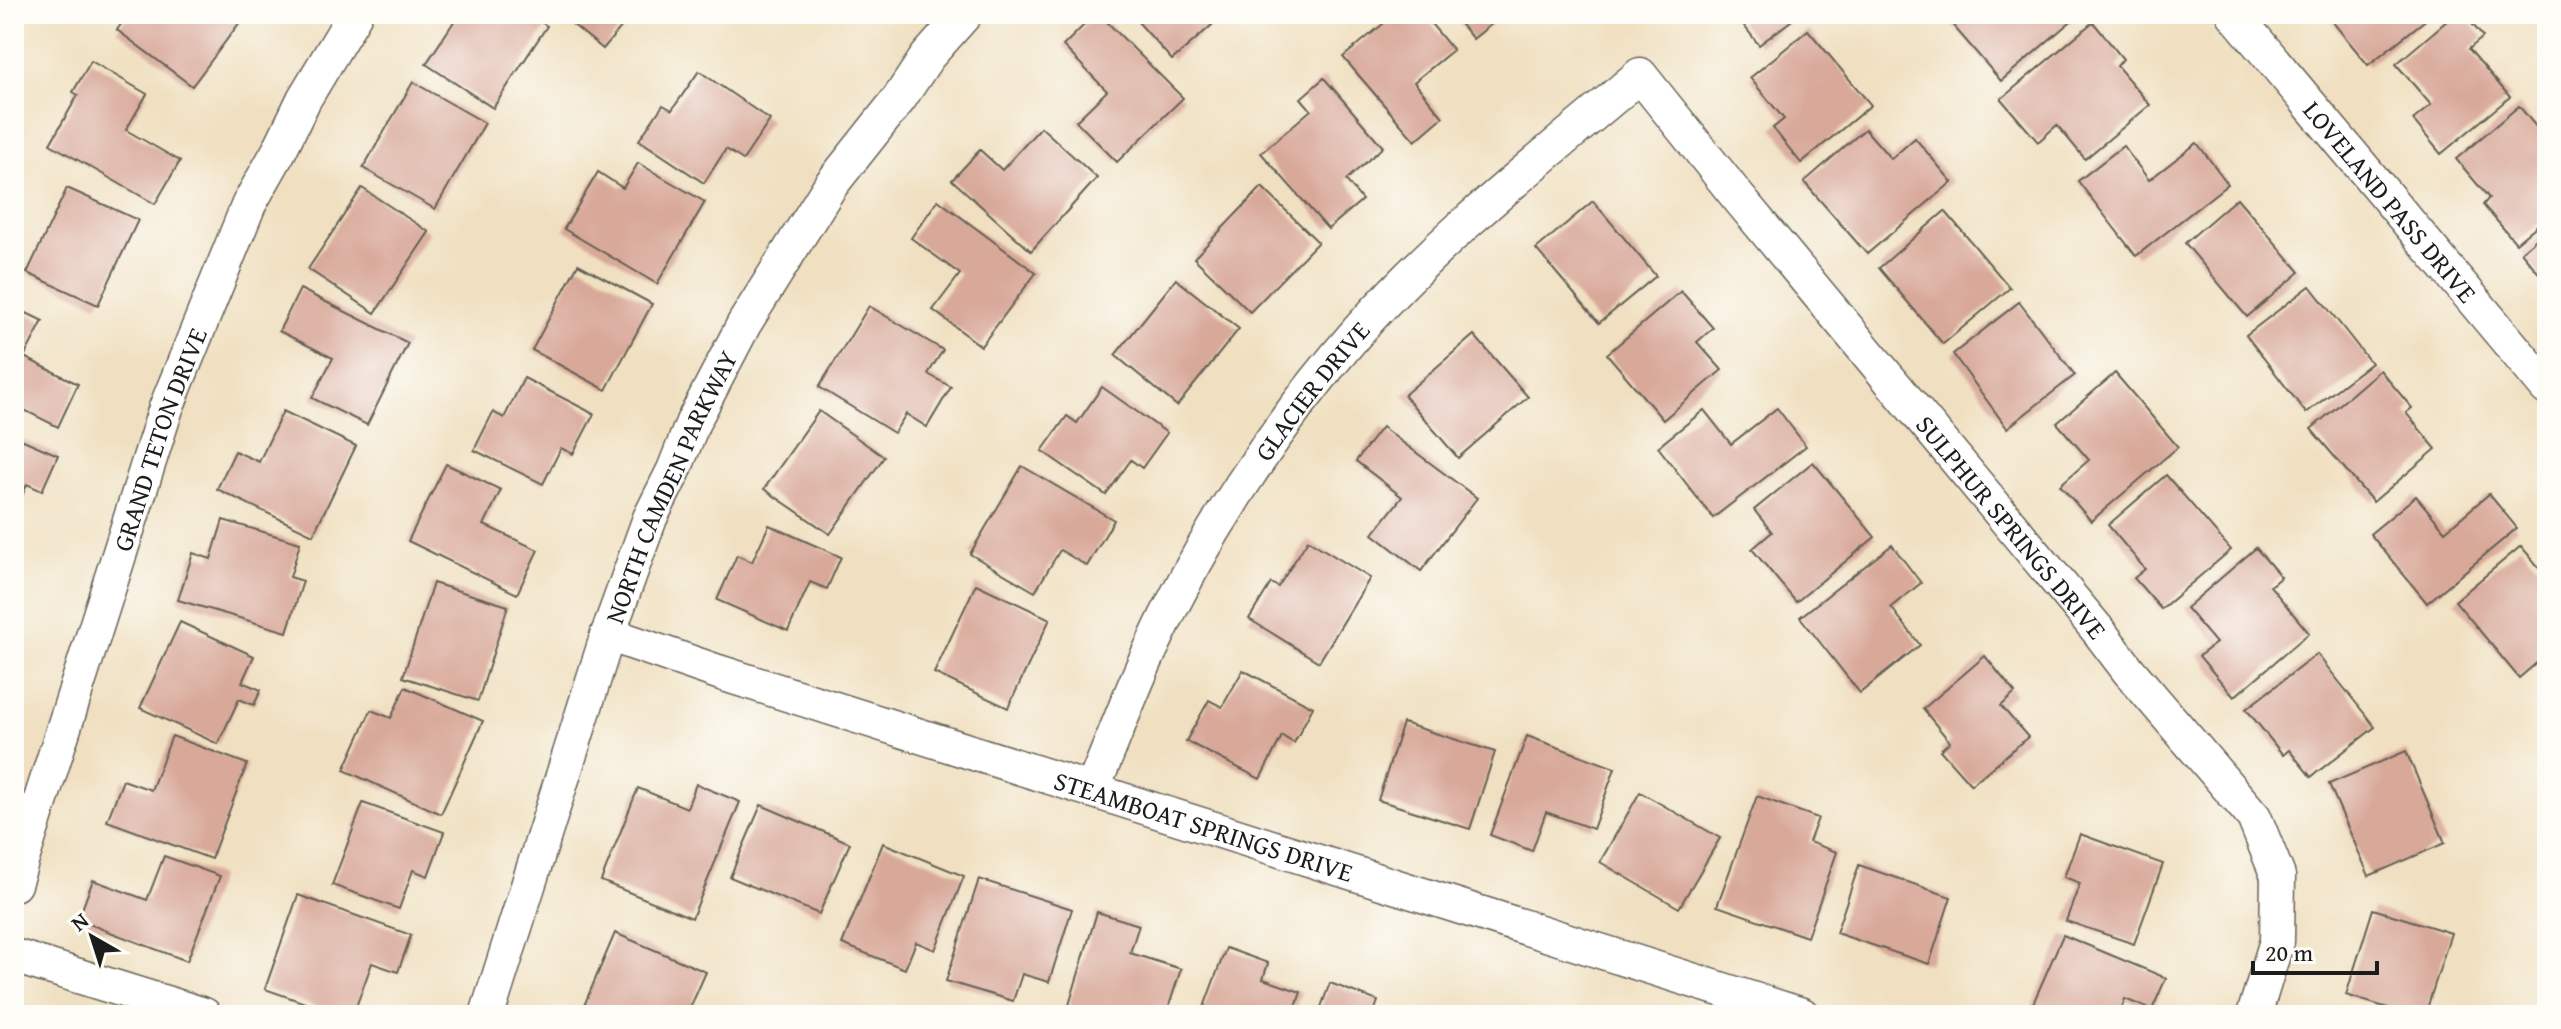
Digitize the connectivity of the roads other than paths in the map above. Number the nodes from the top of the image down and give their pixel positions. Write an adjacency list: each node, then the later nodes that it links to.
1 (355, 14): 8 (street, GRAND TETON DRIVE)
2 (965, 14): 6 (street, NORTH CAMDEN PARKWAY)
3 (2234, 14): 5 (street, LOVELAND PASS DRIVE)
4 (1640, 75): 7 (street, GLACIER DRIVE); 13 (street, SULPHUR SPRINGS DRIVE)
5 (2547, 388)
6 (608, 634): 7 (street, STEAMBOAT SPRINGS DRIVE); 11 (street, NORTH CAMDEN PARKWAY)
7 (1092, 790): 12 (street, STEAMBOAT SPRINGS DRIVE)
8 (14, 884)
9 (14, 956): 10 (street)
10 (204, 1015)
11 (487, 1015)
12 (1802, 1015)
13 (2254, 1015)

